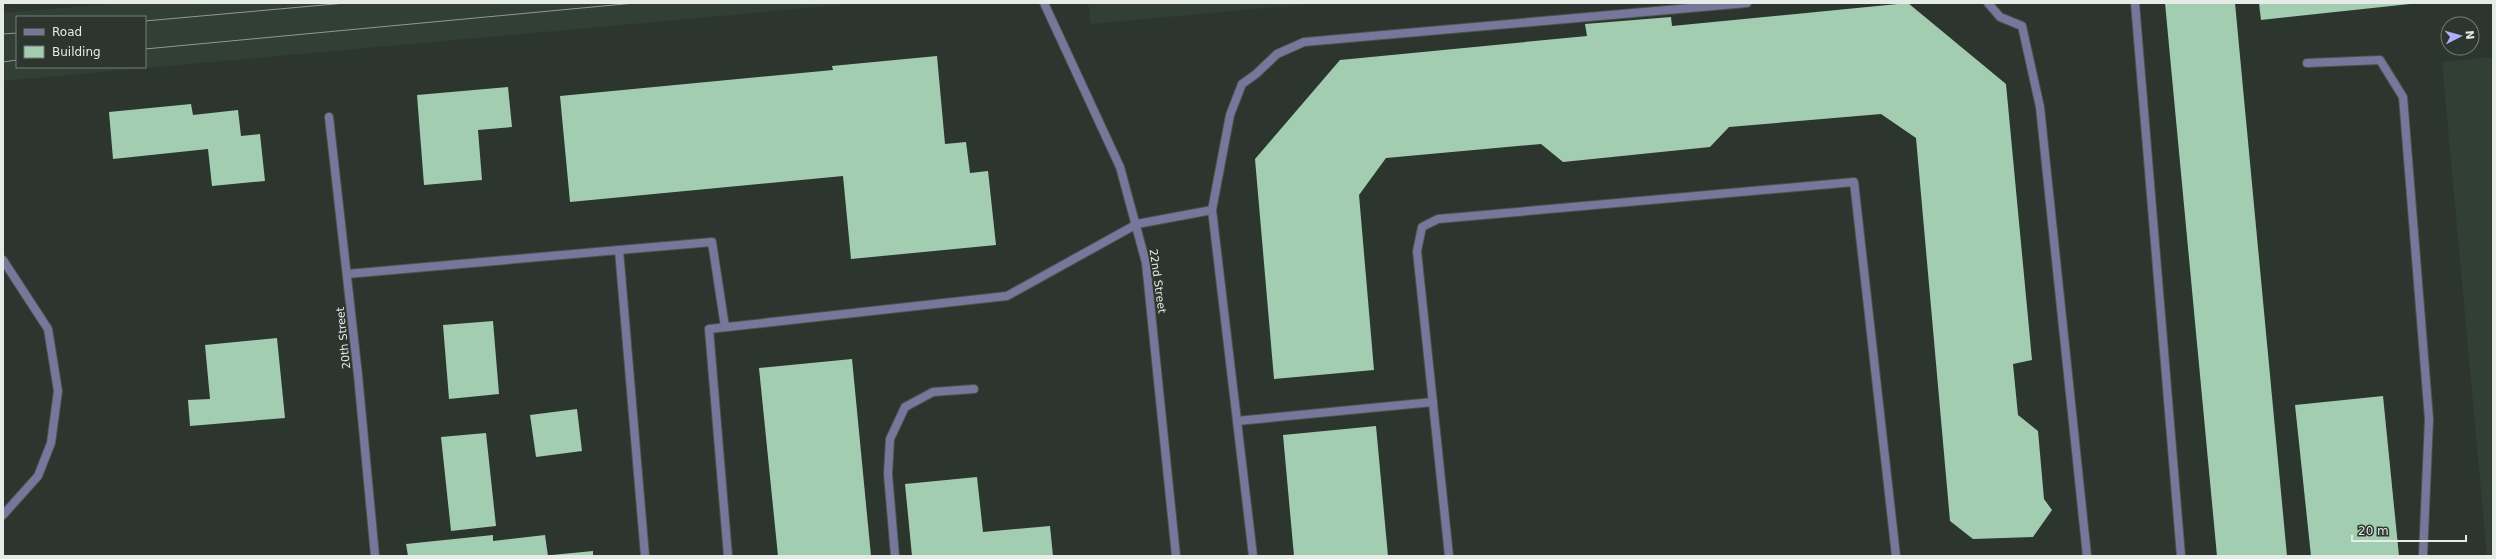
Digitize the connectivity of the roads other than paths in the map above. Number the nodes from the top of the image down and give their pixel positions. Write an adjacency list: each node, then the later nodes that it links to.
1 (1044, 3): 8 (street, 22nd Street)
2 (1747, 3): 7 (street)
3 (1988, 3): 25 (street)
4 (2135, 3): 26 (street)
5 (2307, 63): 27 (street)
6 (329, 117): 11 (street, 20th Street)
7 (1212, 210): 8 (street); 15 (street)
8 (1137, 224): 12 (street); 21 (street, 22nd Street)
9 (620, 250): 11 (street); 12 (street); 18 (street)
10 (3, 260): 16 (street)
11 (347, 274): 17 (street, 20th Street)
12 (725, 327): 19 (street)
13 (974, 389): 20 (street)
14 (1433, 402): 15 (street); 23 (street); 24 (street)
15 (1237, 421): 22 (street)
16 (3, 515)
17 (375, 556)
18 (645, 556)
19 (728, 556)
20 (895, 556)
21 (1176, 556)
22 (1253, 556)
23 (1449, 556)
24 (1896, 556)
25 (2087, 556)
26 (2181, 556)
27 (2423, 556)

